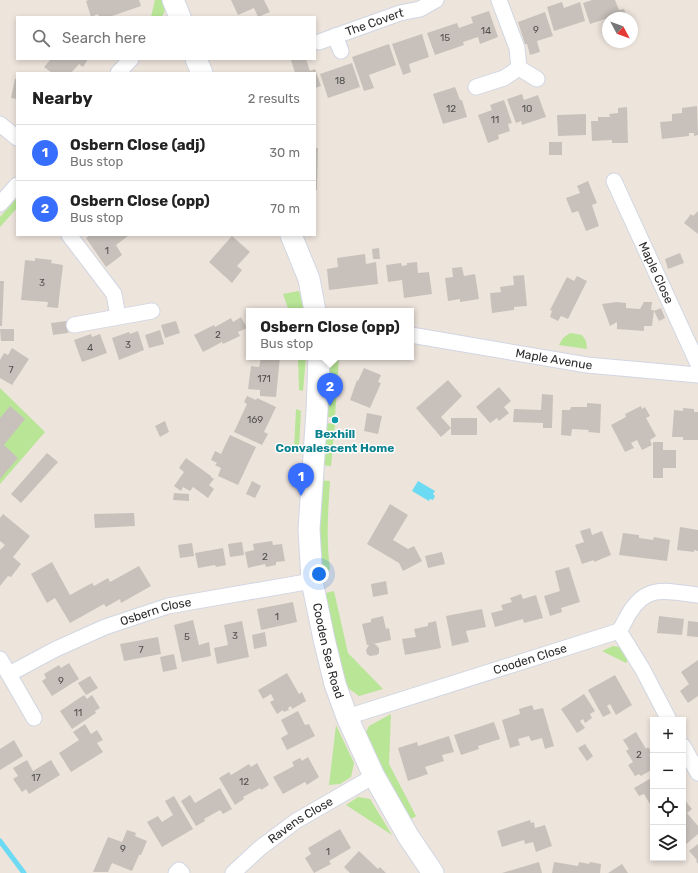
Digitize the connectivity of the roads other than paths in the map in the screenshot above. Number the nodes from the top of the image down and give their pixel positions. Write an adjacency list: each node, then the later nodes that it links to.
1 (173, 0): 4 (main road)
2 (436, 0): 5 (street, The Covert)
3 (499, 0): 10 (street)
4 (180, 16)
5 (335, 36): 6 (street, The Covert); 7 (street, The Covert)
6 (319, 42)
7 (341, 51)
8 (130, 60): 11 (street)
9 (196, 60): 12 (main road)
10 (519, 68): 13 (street); 14 (street)
11 (119, 72)
12 (202, 72)
13 (537, 79)
14 (476, 87)
15 (0, 124): 16 (street)
16 (16, 137)
17 (614, 181): 28 (street, Maple Close)
18 (16, 186): 19 (street)
19 (0, 204)
20 (70, 236): 24 (street)
21 (291, 236): 22 (main road)
22 (314, 308)
23 (152, 311): 24 (street)
24 (118, 316): 25 (street)
25 (74, 325)
26 (414, 336): 29 (street, Maple Avenue)
27 (319, 360): 30 (main road, Cooden Sea Road)
28 (698, 364)
29 (698, 375)
30 (312, 581): 34 (street, Osbern Close); 35 (main road, Cooden Sea Road)
31 (698, 595): 32 (street)
32 (619, 631): 35 (street, Cooden Close); 36 (street)
33 (0, 659): 34 (street)
34 (9, 674): 37 (street)
35 (347, 717): 40 (main road, Cooden Sea Road)
36 (667, 717)
37 (34, 718)
38 (686, 751): 39 (street)
39 (698, 772)
40 (374, 776): 43 (street, Ravens Close); 44 (main road, Cooden Sea Road)
41 (176, 873): 42 (street)
42 (182, 873)
43 (233, 873)
44 (432, 873)

